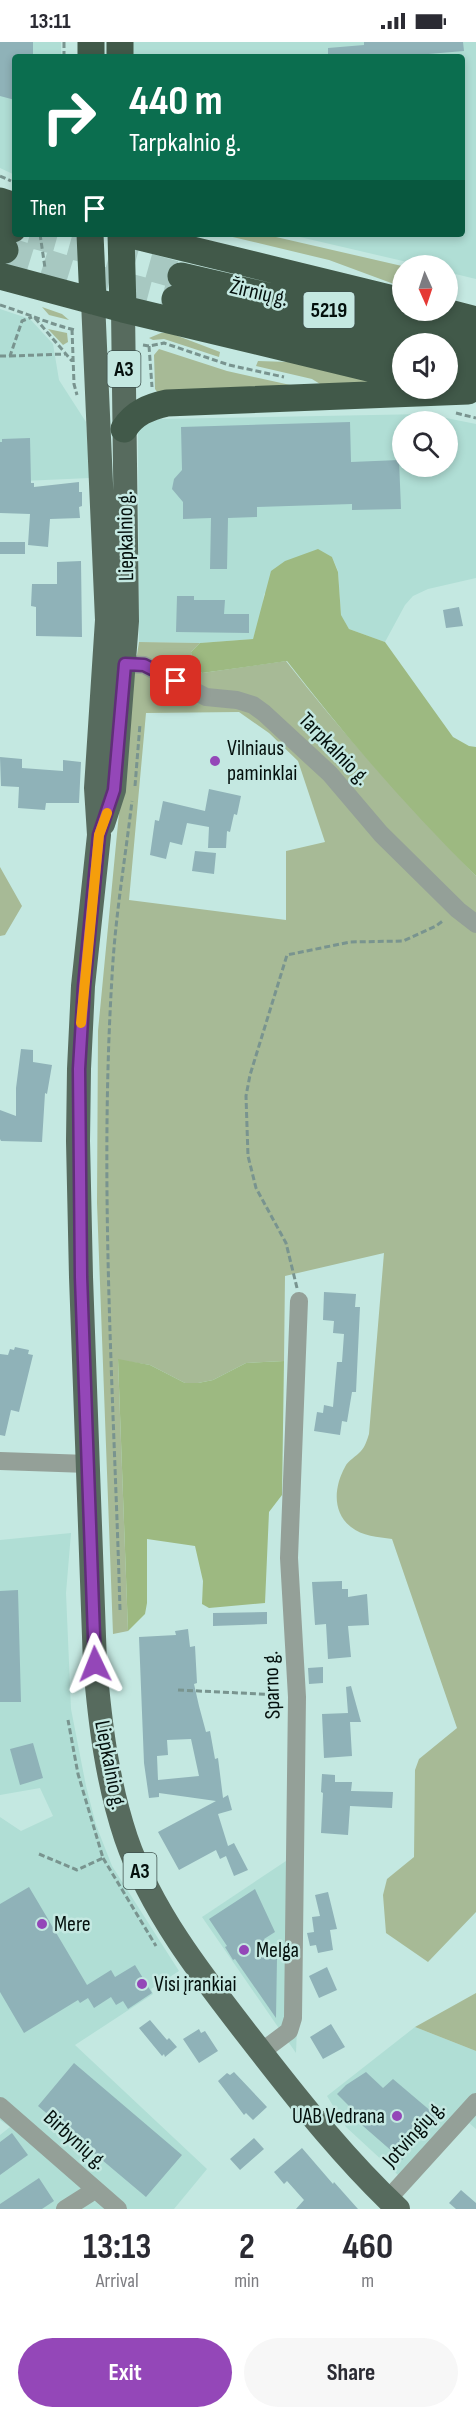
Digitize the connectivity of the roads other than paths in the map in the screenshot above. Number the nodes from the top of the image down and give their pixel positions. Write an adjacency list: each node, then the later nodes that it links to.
1 (0, 201): 5 (highway)
2 (90, 237): 7 (highway, Liepkalnio g.)
3 (122, 237): 8 (highway, Liepkalnio g.)
4 (139, 237): 6 (highway, 5219)
5 (5, 239): 7 (highway)
6 (392, 299)
7 (93, 301): 8 (highway); 19 (main road, Liepkalnio g. / A3)
8 (123, 309): 15 (highway, 5219); 17 (main road, Liepkalnio g. / A3)
9 (458, 315): 10 (highway)
10 (476, 320)
11 (418, 333): 14 (highway, Žirnių g. / 5219)
12 (458, 341): 13 (highway, Žirnių g. / 5219)
13 (476, 344)
14 (392, 348)
15 (392, 374)
16 (467, 385): 17 (highway)
17 (124, 429): 18 (main road, Liepkalnio g. / A3)
18 (125, 664): 19 (main road, Liepkalnio g. / A3); 20 (street, Tarpkalnio g.)
19 (99, 835): 23 (main road, Liepkalnio g. / A3)
20 (476, 924)
21 (299, 1301): 24 (street, Sparno g.)
22 (0, 1461): 23 (street)
23 (88, 1464): 24 (main road, Liepkalnio g. / A3)
24 (261, 2052): 28 (main road, Liepkalnio g. / A3)
25 (476, 2102): 28 (street, Jotvingių g.)
26 (0, 2106): 27 (street, Birbynių g.)
27 (95, 2190): 29 (street); 30 (street, Birbynių g.)
28 (393, 2204)
29 (65, 2209)
30 (118, 2209)

